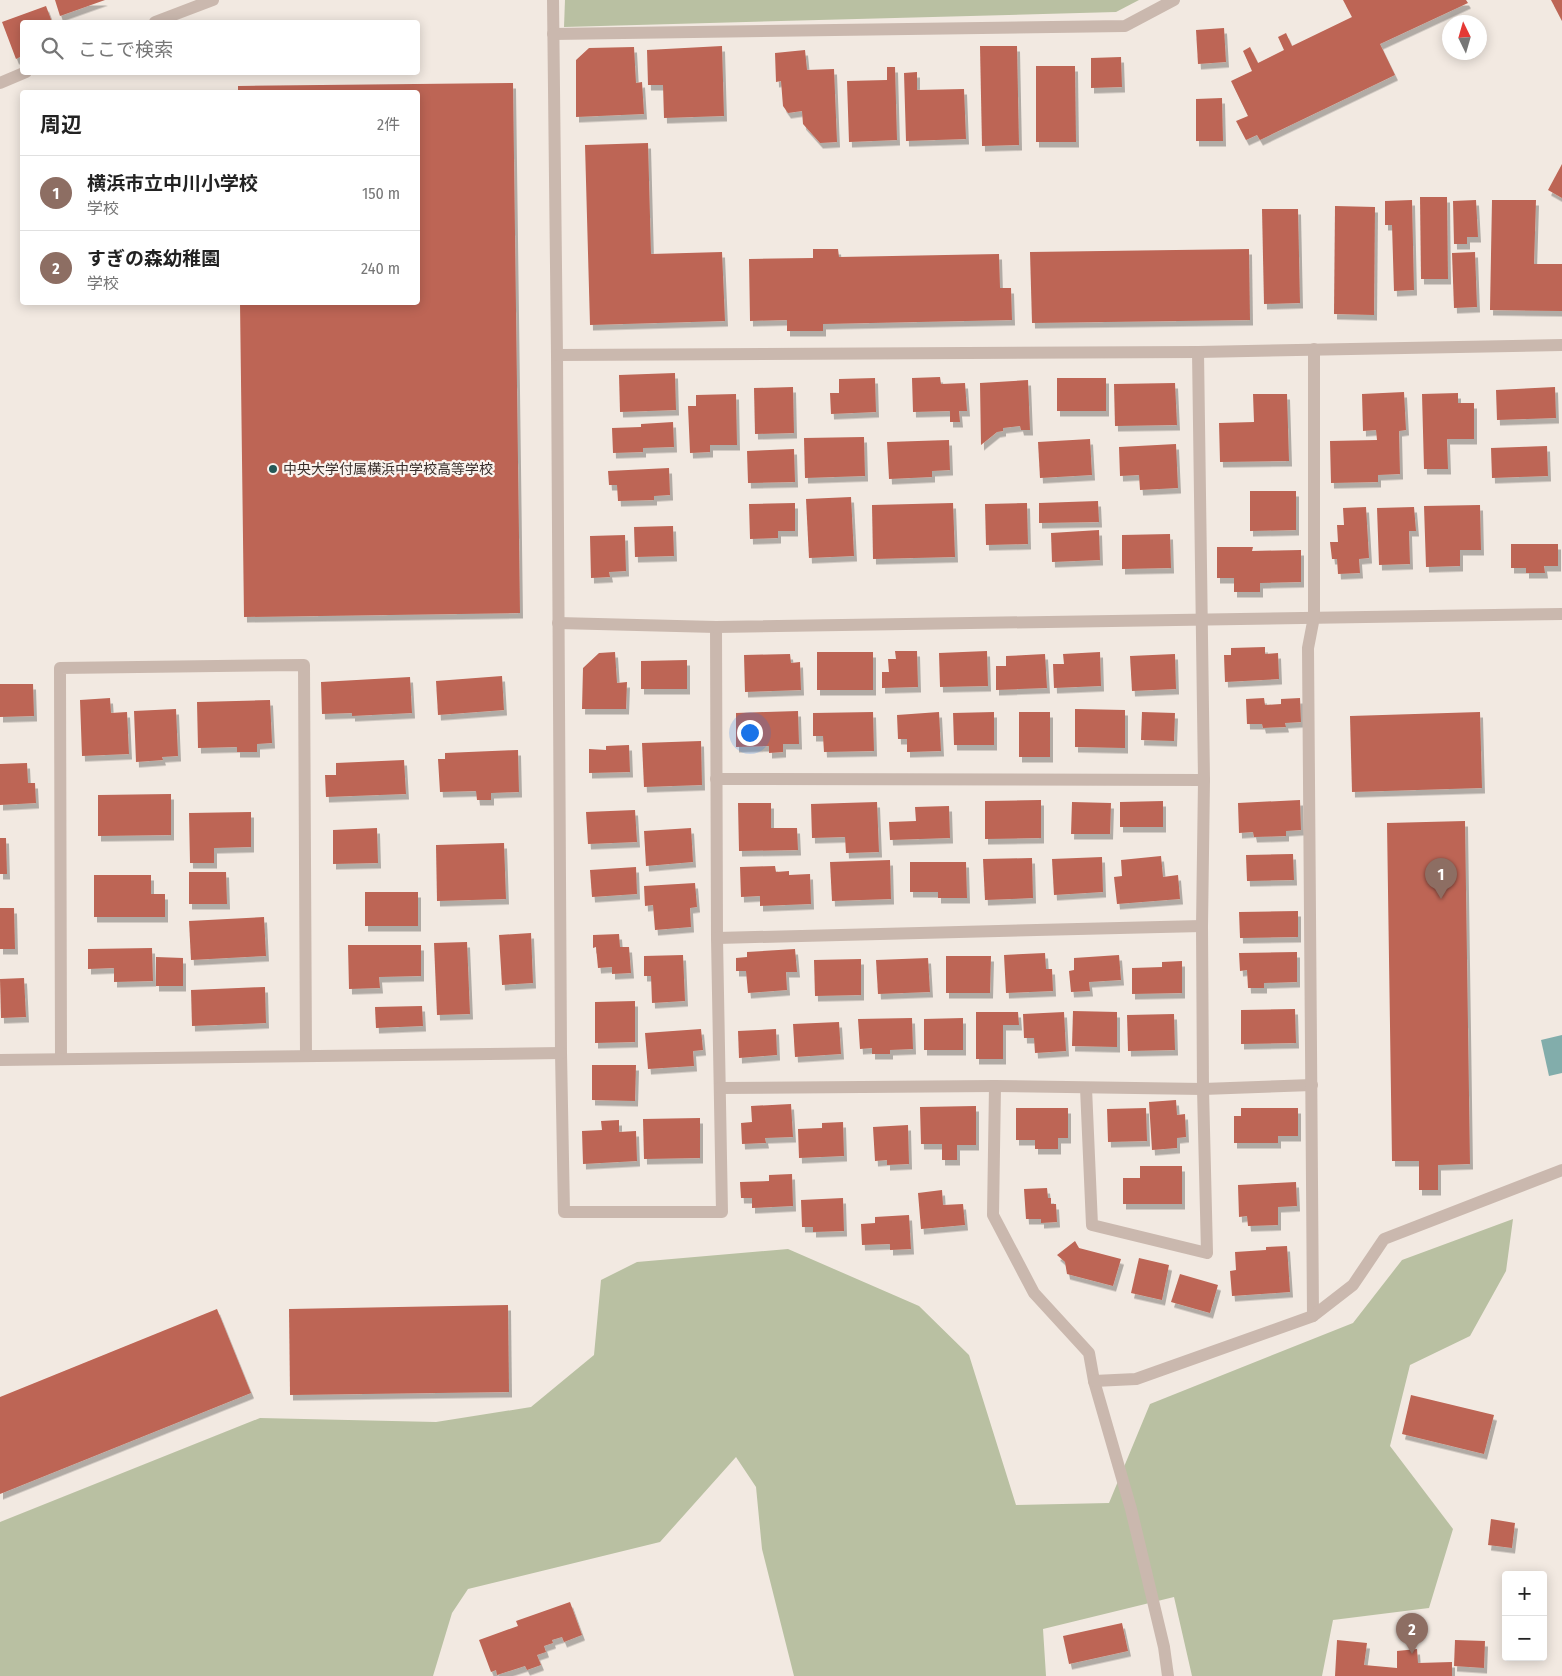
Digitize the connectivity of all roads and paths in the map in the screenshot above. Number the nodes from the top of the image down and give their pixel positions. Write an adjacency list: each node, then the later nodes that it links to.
1 (553, 0): 5 (street)
2 (1174, 0): 5 (street)
3 (206, 1): 4 (street)
4 (160, 20)
5 (553, 34): 11 (street)
6 (20, 75): 7 (street)
7 (0, 83)
8 (1562, 345): 9 (street)
9 (1314, 349): 10 (street); 13 (street)
10 (1198, 352): 11 (street); 14 (street)
11 (557, 354): 15 (street)
12 (1562, 614): 13 (street)
13 (1314, 617): 14 (street); 25 (street)
14 (1201, 620): 16 (street); 18 (street)
15 (558, 623): 16 (street); 21 (street)
16 (716, 627): 17 (street)
17 (716, 779): 18 (street); 20 (street)
18 (1204, 780): 19 (street)
19 (1202, 926): 20 (street); 29 (street)
20 (717, 938): 27 (street)
21 (561, 1053): 22 (street); 27 (street)
22 (306, 1056): 23 (street); 23 (street)
23 (61, 1059): 24 (street)
24 (0, 1060)
25 (1312, 1085): 29 (street); 31 (street)
26 (996, 1086): 27 (street); 28 (street); 32 (street)
27 (720, 1088)
28 (1086, 1088): 29 (street); 29 (street)
29 (1203, 1089)
30 (1562, 1170): 31 (street)
31 (1313, 1316): 32 (street)
32 (1094, 1381): 33 (street)
33 (1168, 1676)

